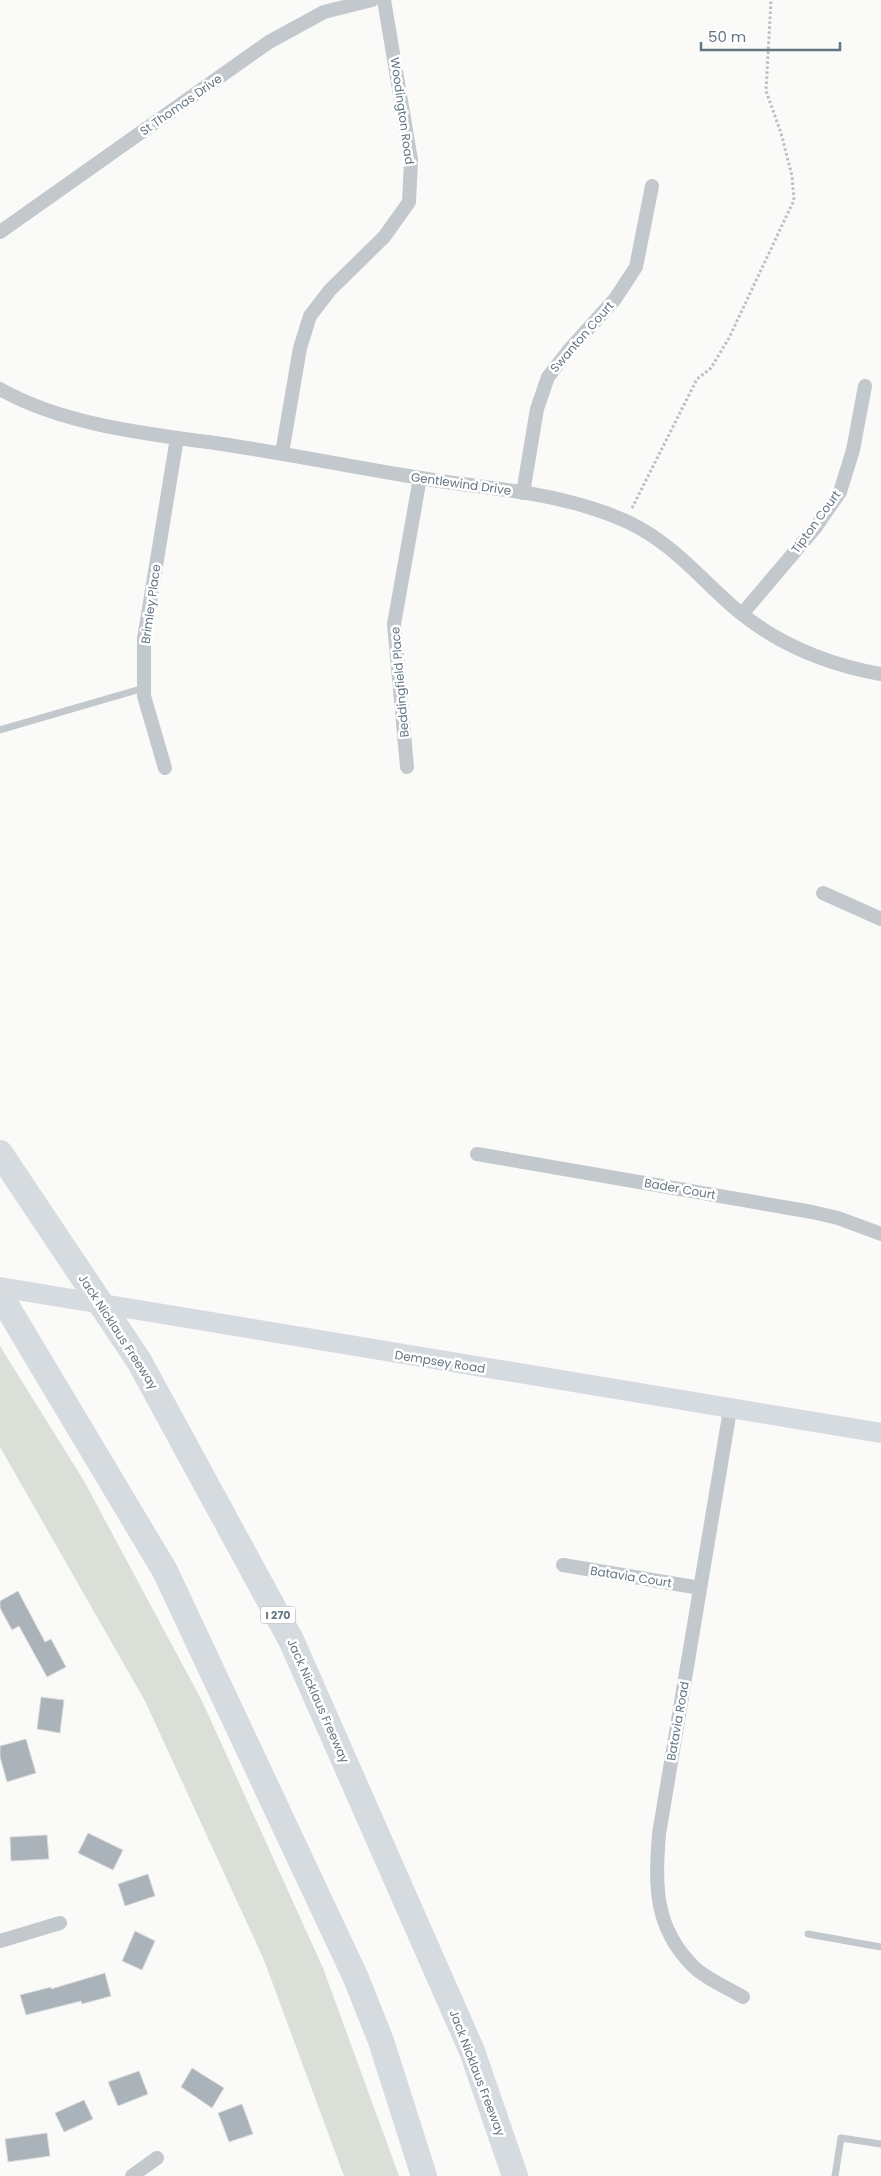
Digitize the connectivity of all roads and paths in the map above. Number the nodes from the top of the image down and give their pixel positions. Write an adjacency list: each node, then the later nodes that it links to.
1 (372, 0): 5 (street, St Thomas Drive)
2 (384, 0): 9 (street, Woodington Road)
3 (771, 0): 12 (path)
4 (652, 186): 11 (street, Swanton Court)
5 (0, 232)
6 (865, 386): 13 (street, Tipton Court)
7 (0, 389): 8 (street, Gentlewind Drive)
8 (177, 438): 9 (street, Gentlewind Drive); 15 (street, Brimley Place)
9 (282, 453): 10 (street, Gentlewind Drive)
10 (420, 478): 11 (street, Gentlewind Drive); 17 (street, Beddingfield Place)
11 (523, 493): 12 (street, Gentlewind Drive)
12 (629, 521): 13 (street, Gentlewind Drive)
13 (742, 614): 14 (street, Gentlewind Drive)
14 (881, 674)
15 (144, 688): 16 (lane); 18 (street, Brimley Place)
16 (0, 730)
17 (407, 767)
18 (165, 768)
19 (823, 893): 20 (street)
20 (881, 919)
21 (0, 1153): 39 (highway, Jack Nicklaus Freeway / I 270)
22 (478, 1154): 23 (street, Bader Court)
23 (881, 1234)
24 (0, 1287): 26 (main road, Dempsey Road)
25 (0, 1295): 38 (highway)
26 (730, 1410): 27 (main road, Dempsey Road); 29 (street, Batavia Road)
27 (881, 1433)
28 (563, 1565): 29 (street, Batavia Court)
29 (700, 1588): 34 (street, Batavia Road)
30 (60, 1923): 32 (street)
31 (808, 1934): 33 (lane)
32 (0, 1941)
33 (881, 1947)
34 (743, 1997)
35 (881, 2144): 40 (lane)
36 (157, 2158): 37 (street)
37 (132, 2176)
38 (424, 2176)
39 (515, 2176)
40 (835, 2176)

